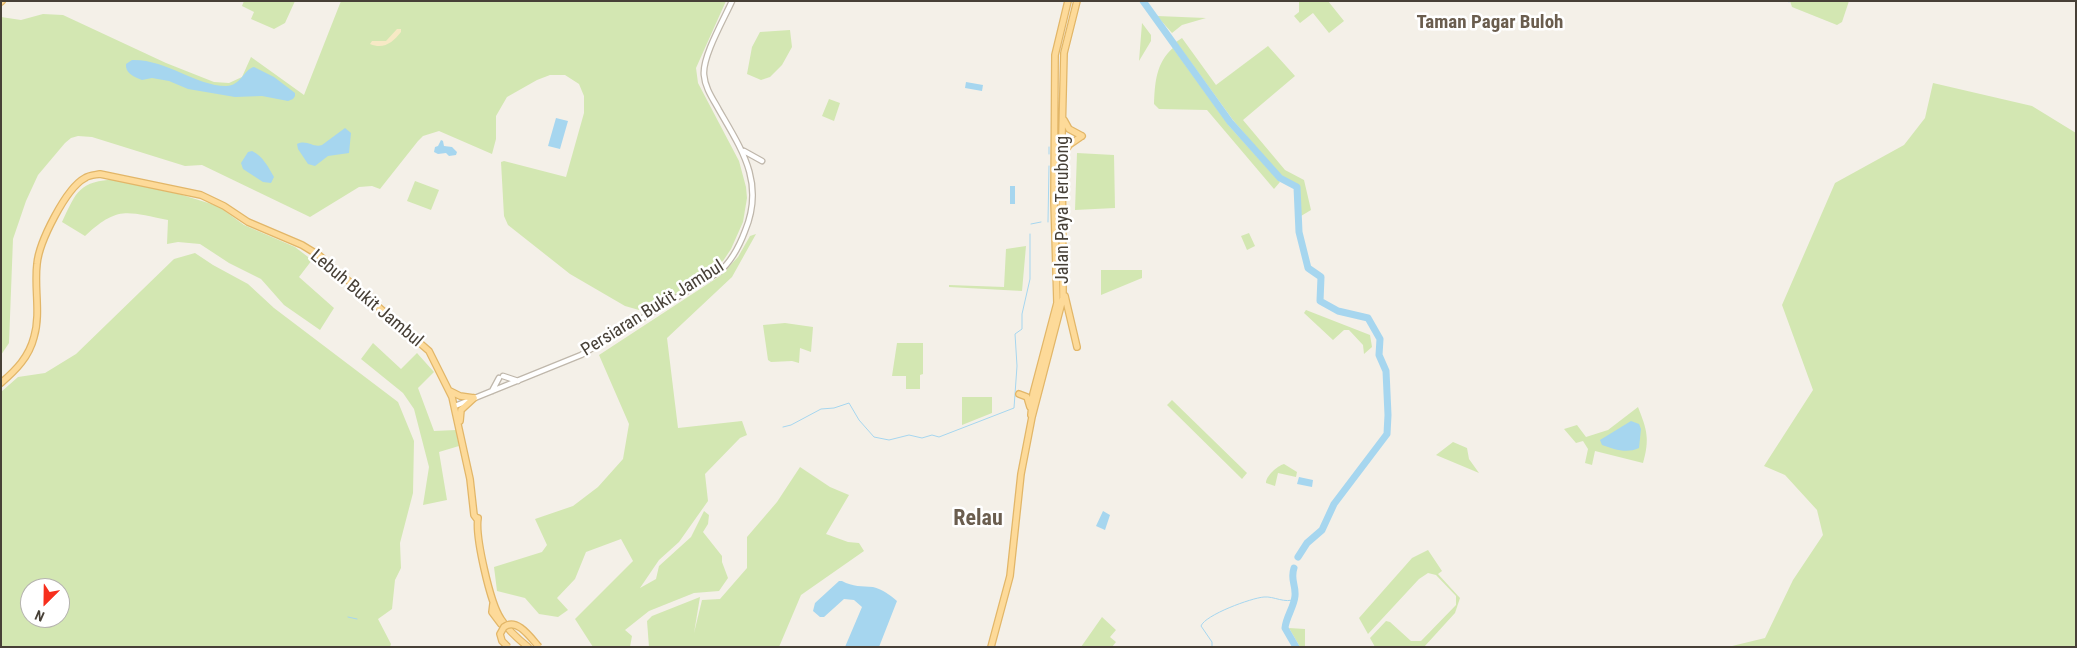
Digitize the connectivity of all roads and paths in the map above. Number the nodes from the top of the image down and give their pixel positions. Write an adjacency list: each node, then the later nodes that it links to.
1 (732, 1): 5 (street, Persiaran Bukit Jambul)
2 (1068, 1): 17 (main road, Jalan Paya Terubong)
3 (1077, 1): 4 (main road, Jalan Paya Terubong)
4 (1063, 116): 6 (main road, Jalan Paya Terubong); 6 (main road)
5 (741, 148): 7 (street, Persiaran Bukit Jambul); 7 (street)
6 (1062, 157): 8 (main road, Jalan Paya Terubong)
7 (749, 168): 10 (street, Persiaran Bukit Jambul)
8 (1064, 287): 9 (main road); 17 (main road, Jalan Paya Terubong)
9 (1077, 347)
10 (518, 381): 13 (street, Persiaran Bukit Jambul); 13 (street)
11 (1, 383): 12 (main road, Lebuh Bukit Jambul)
12 (450, 391): 15 (main road); 16 (main road, Lebuh Bukit Jambul)
13 (492, 392): 15 (street, Persiaran Bukit Jambul)
14 (1019, 394): 17 (main road)
15 (474, 398): 16 (street, Persiaran Bukit Jambul); 18 (main road)
16 (455, 406): 18 (main road, Lebuh Bukit Jambul)
17 (1031, 414): 24 (main road, Jalan Paya Terubong)
18 (459, 424): 19 (main road, Lebuh Bukit Jambul)
19 (493, 604): 21 (main road, Lebuh Bukit Jambul); 22 (main road, Lebuh Bukit Jambul)
20 (508, 647): 23 (main road, bridge)
21 (524, 647)
22 (528, 647)
23 (539, 647)
24 (991, 647)

